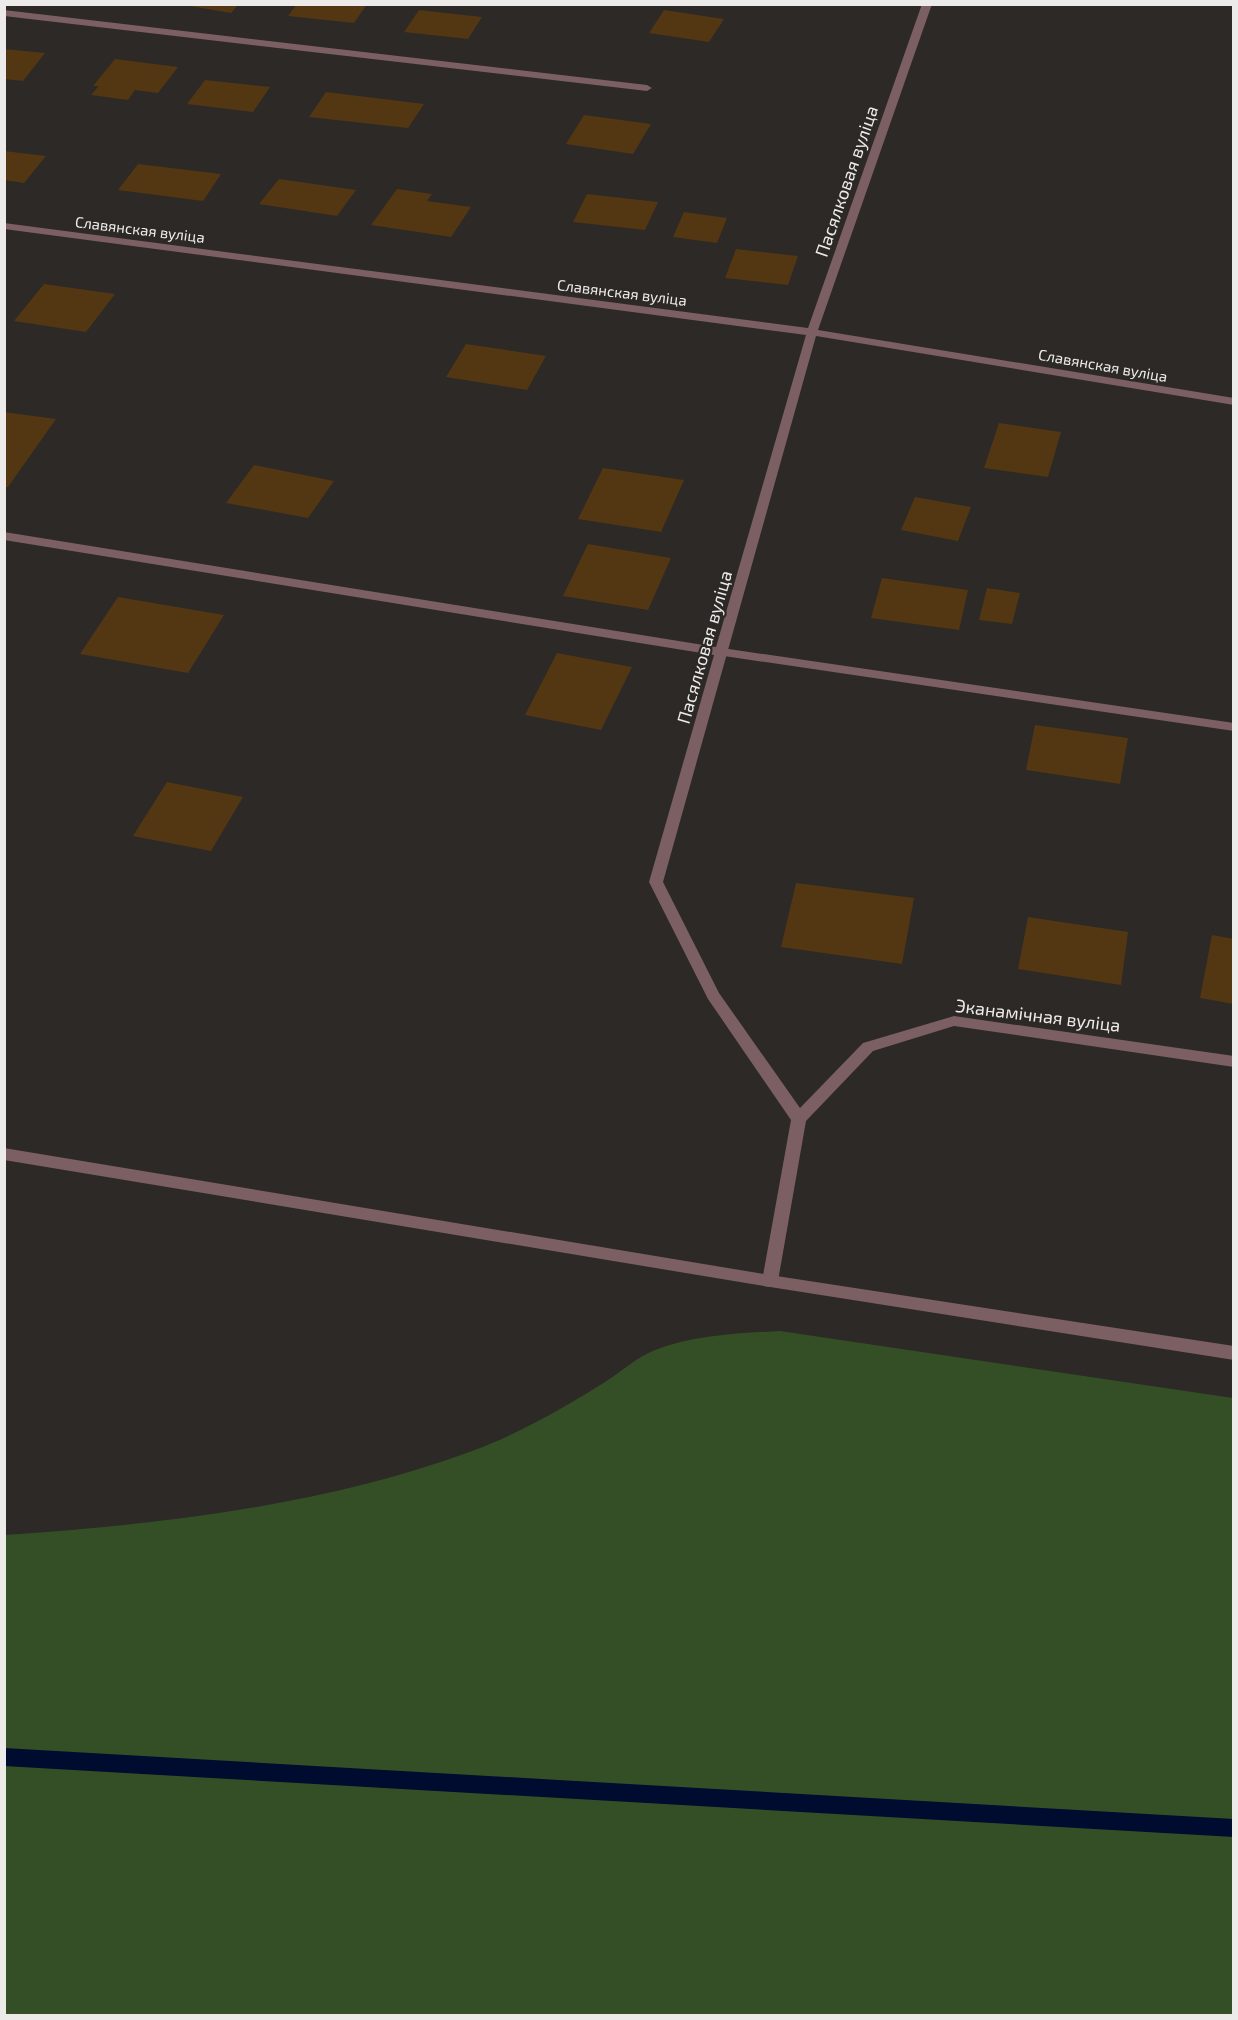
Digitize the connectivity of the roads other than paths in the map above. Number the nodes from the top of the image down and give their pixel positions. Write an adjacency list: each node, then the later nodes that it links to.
1 (927, 4): 5 (street, Пасялковая вуліца)
2 (4, 13): 3 (street)
3 (647, 88)
4 (4, 226): 5 (street, Славянская вуліца)
5 (812, 332): 6 (street, Славянская вуліца); 8 (street, Пасялковая вуліца)
6 (1233, 402)
7 (4, 536): 8 (street)
8 (722, 652): 9 (street); 11 (street, Пасялковая вуліца)
9 (1233, 727)
10 (1233, 1062): 11 (street, Эканамічная вуліца)
11 (799, 1119): 13 (street)
12 (4, 1154): 13 (street)
13 (770, 1281): 14 (street)
14 (1233, 1353)

